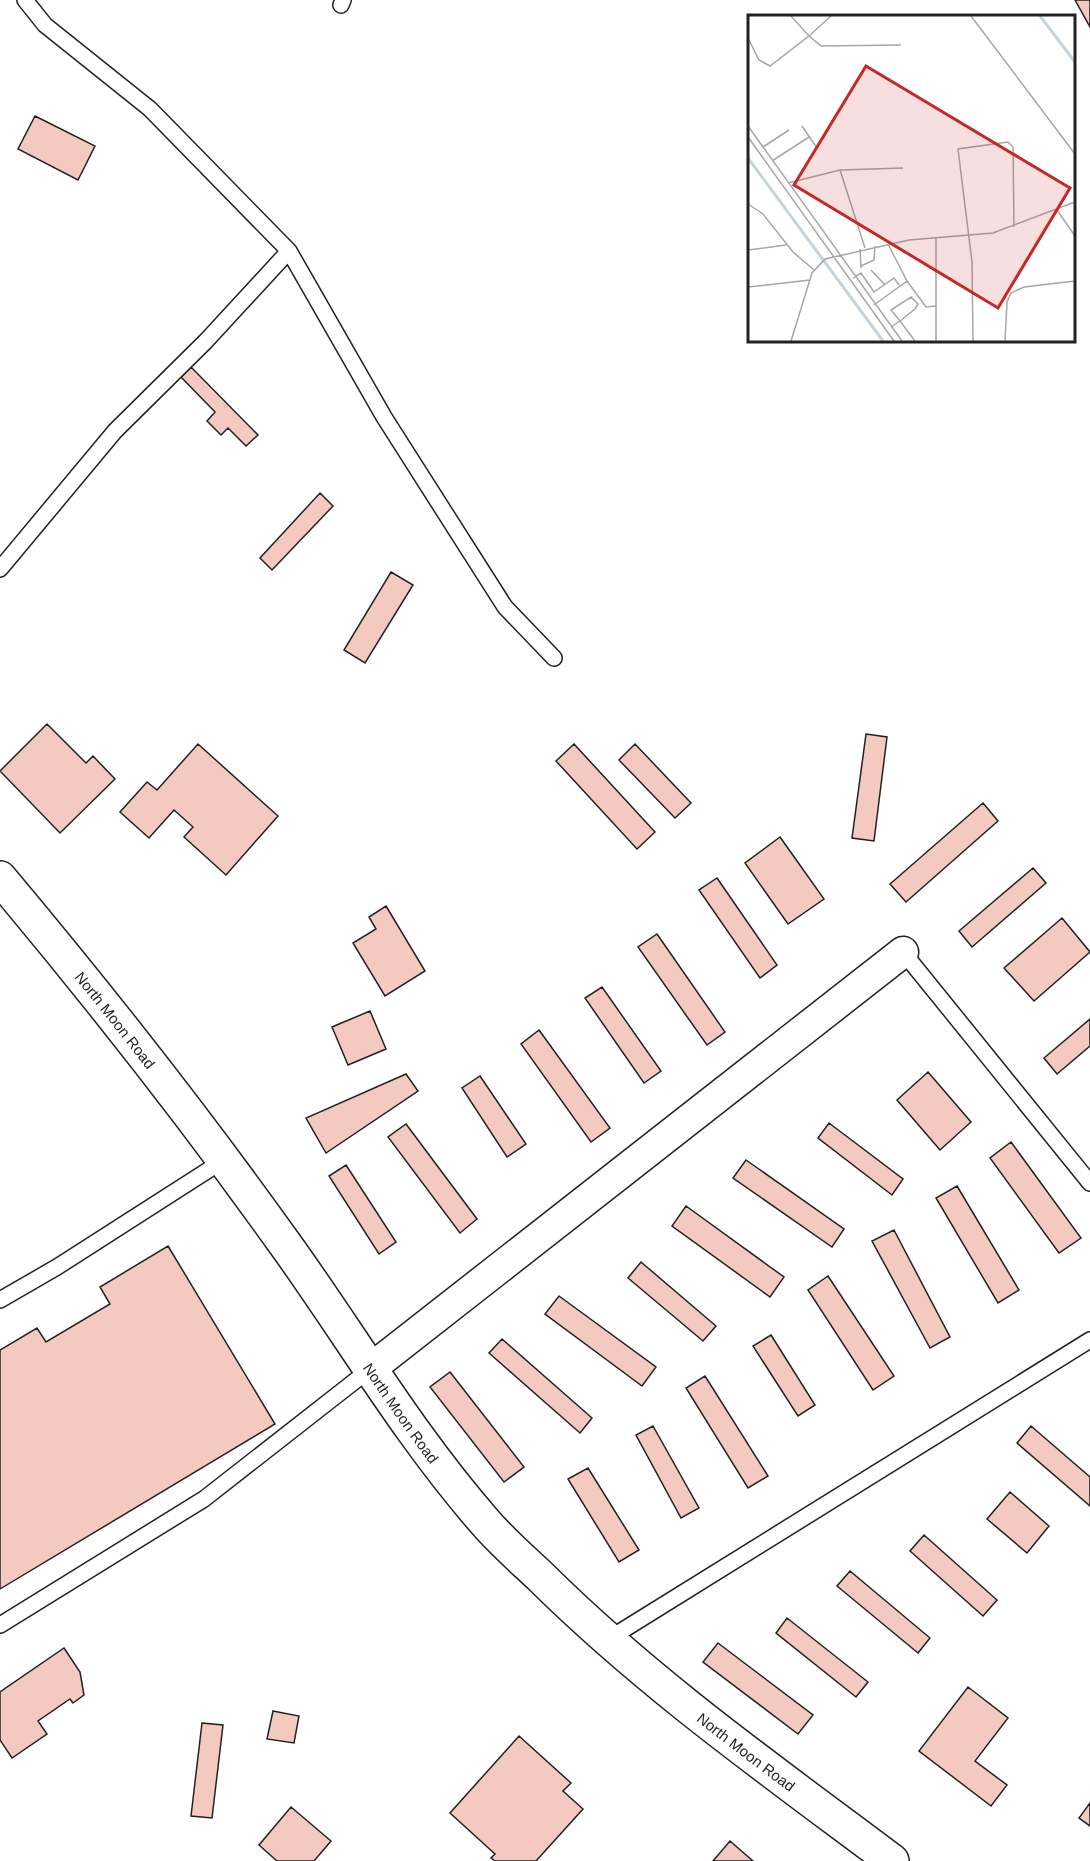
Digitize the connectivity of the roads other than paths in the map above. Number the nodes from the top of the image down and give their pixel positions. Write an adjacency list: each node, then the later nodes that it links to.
1 (25, 0): 2 (lane)
2 (289, 251): 3 (lane); 4 (lane)
3 (0, 569)
4 (554, 658)
5 (0, 878): 7 (street, North Moon Road)
6 (903, 952): 8 (lane); 11 (street)
7 (224, 1160): 9 (lane); 11 (street, North Moon Road)
8 (1090, 1183)
9 (0, 1300)
10 (1090, 1340): 13 (lane)
11 (369, 1370): 12 (lane); 13 (street, North Moon Road)
12 (0, 1625)
13 (608, 1640): 14 (street, North Moon Road)
14 (892, 1861)

